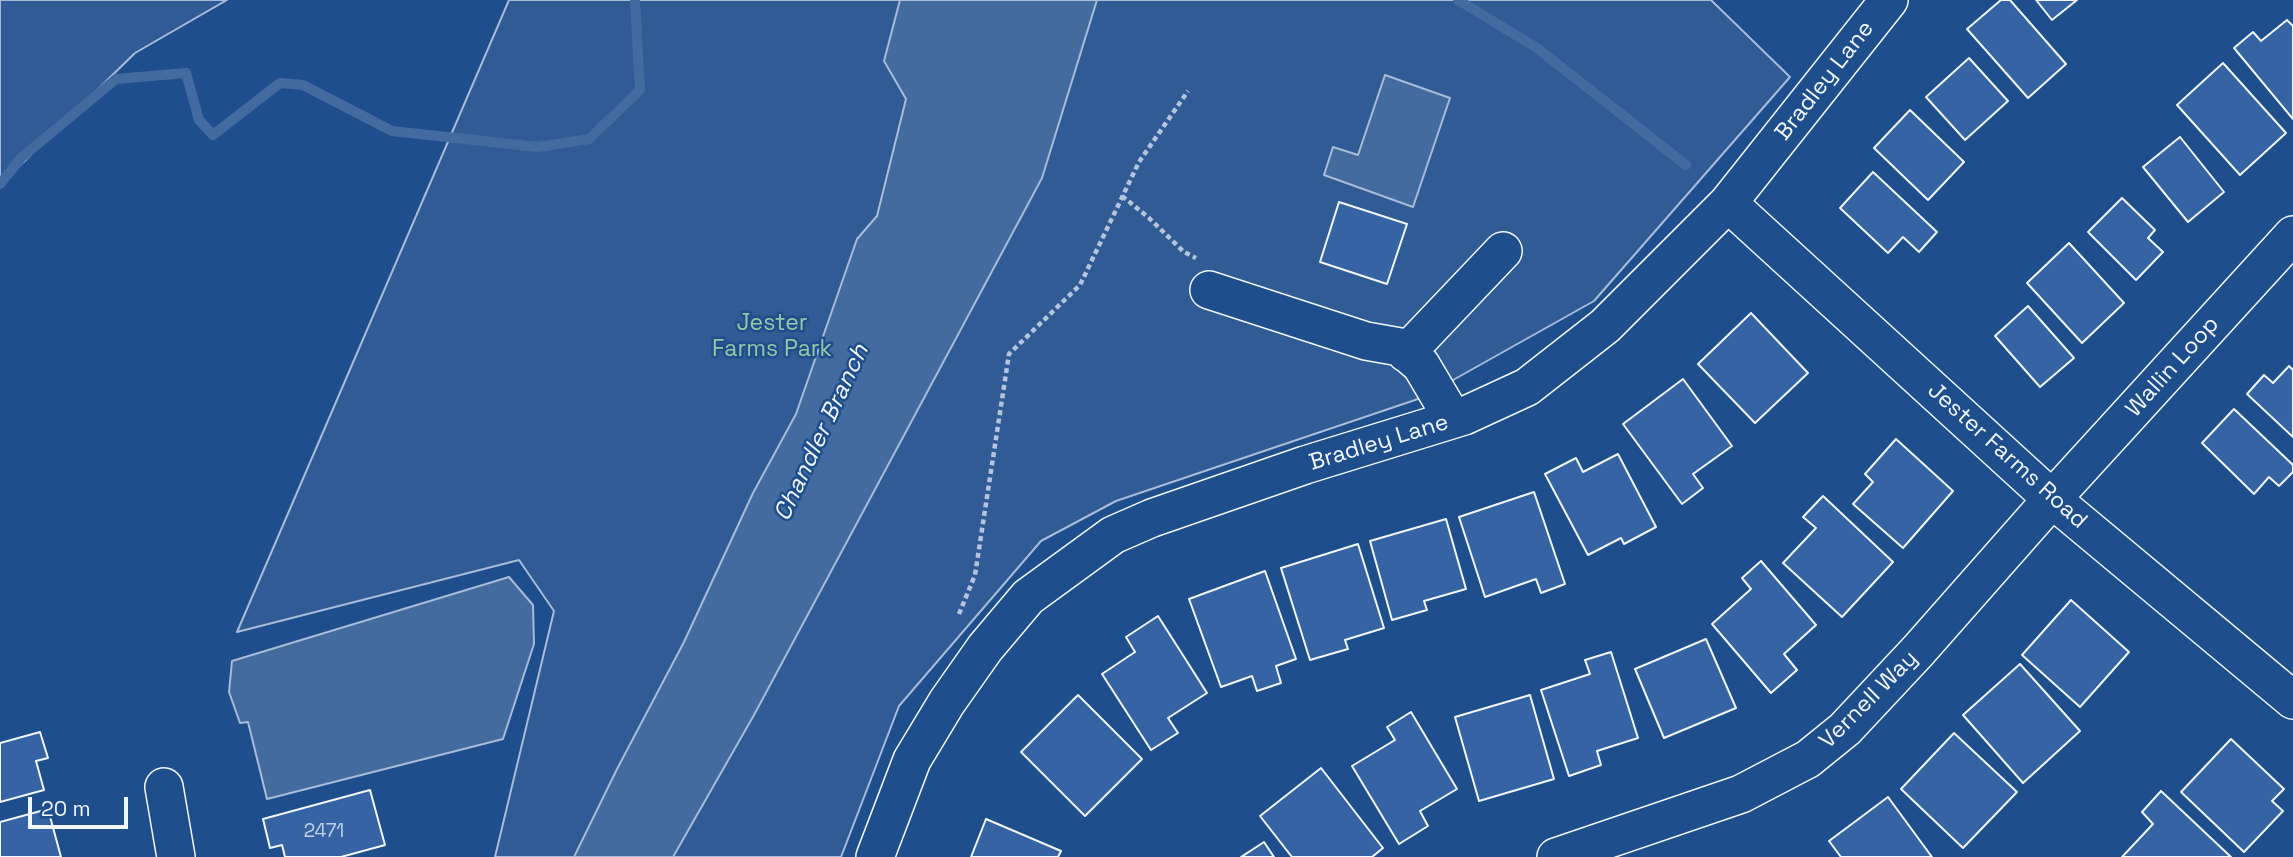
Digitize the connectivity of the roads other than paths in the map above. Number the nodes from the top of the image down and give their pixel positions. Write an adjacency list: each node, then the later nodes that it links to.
1 (1889, 0): 2 (street, Bradley Lane)
2 (1728, 203): 7 (street, Bradley Lane); 8 (street, Jester Farms Road)
3 (2293, 235): 8 (street, Wallin Loop)
4 (1503, 251): 6 (street)
5 (1206, 276): 6 (street)
6 (1406, 353): 7 (street)
7 (1453, 419): 12 (street, Bradley Lane)
8 (2052, 499): 9 (street, Jester Farms Road); 13 (street, Vernell Way)
9 (2293, 700)
10 (163, 787): 11 (street)
11 (176, 857)
12 (875, 857)
13 (1556, 857)

